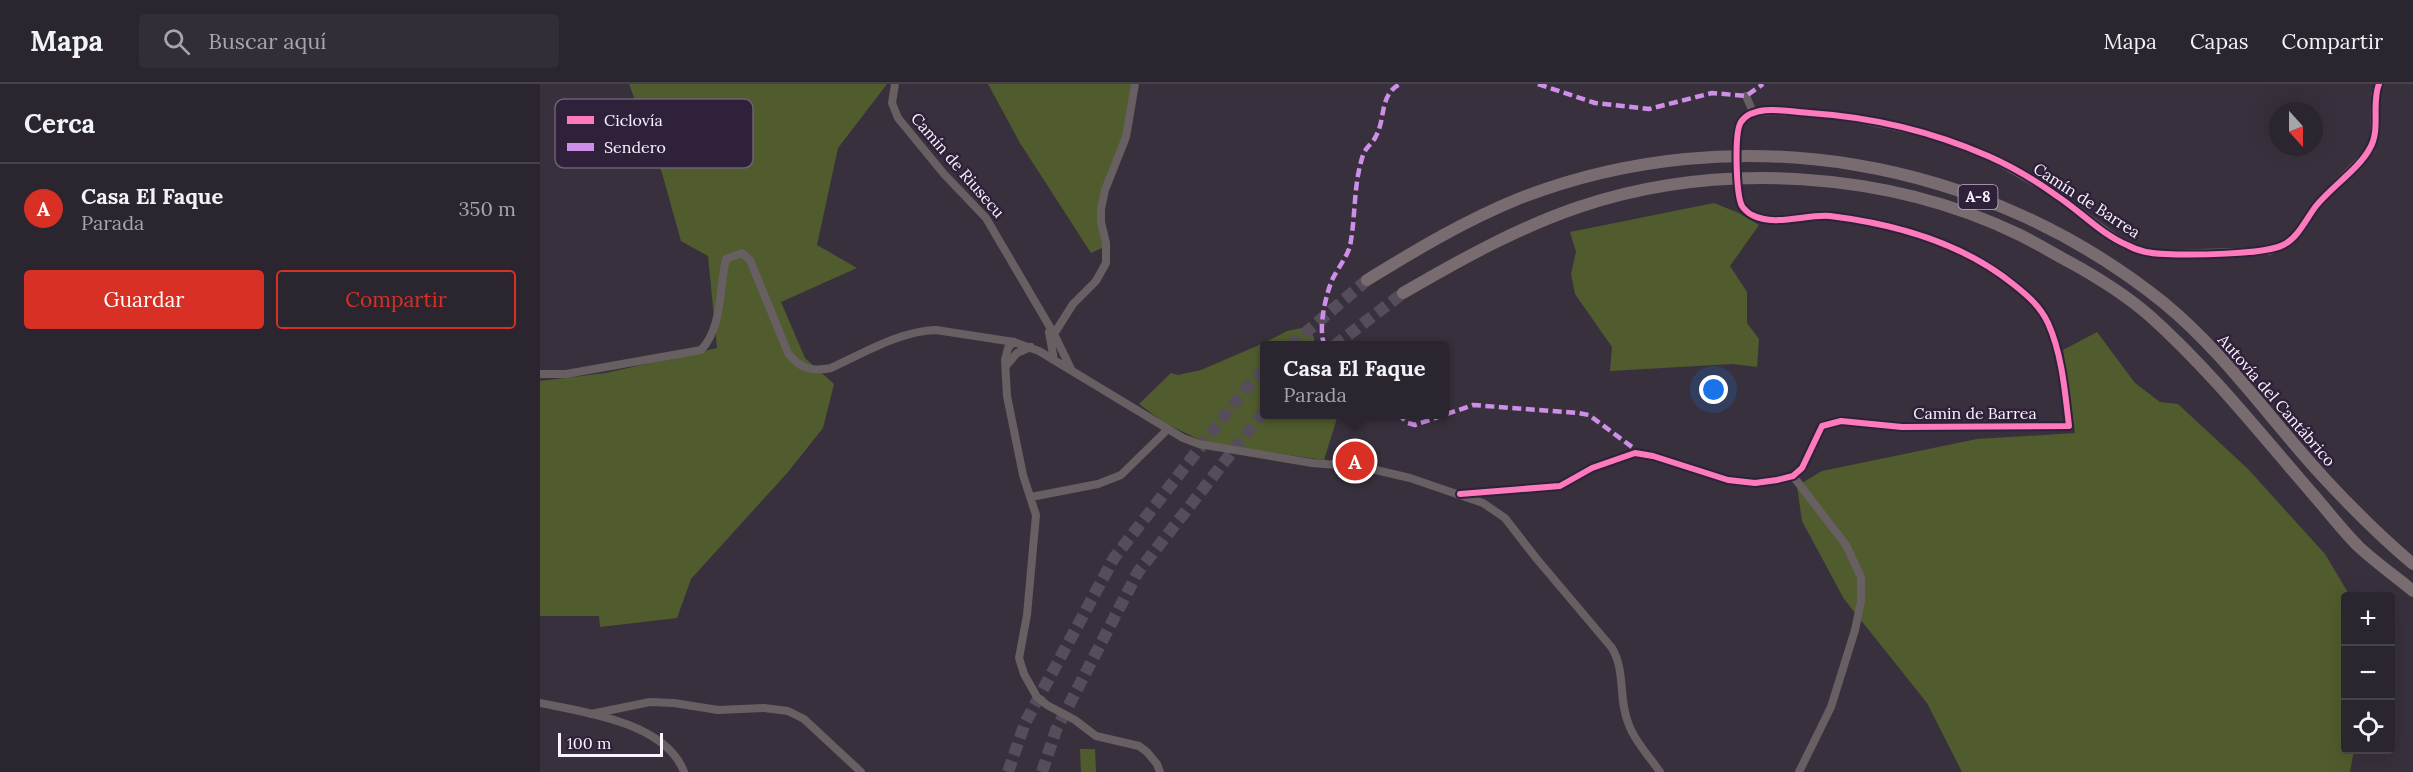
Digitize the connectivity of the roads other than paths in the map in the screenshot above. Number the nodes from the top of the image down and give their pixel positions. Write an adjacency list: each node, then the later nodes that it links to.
1 (895, 84): 12 (street, Camín de Riusecu)
2 (1135, 84): 12 (street)
3 (2374, 84): 5 (street)
4 (2379, 84): 5 (street, Camín de Barrea)
5 (2375, 94): 7 (street, Camín de Barrea)
6 (1746, 96): 7 (street)
7 (1753, 112): 8 (street)
8 (1737, 135)
9 (1738, 191): 21 (street, Camin de Barrea)
10 (1367, 280): 24 (highway, Autovía del Cantábrico / A-8)
11 (1403, 292): 25 (highway, A-8)
12 (1052, 336): 14 (street, Camín de Riusecu); 15 (street); 16 (street, Camín de Riusecu)
13 (1014, 342): 15 (street); 17 (street); 19 (street)
14 (1058, 345): 16 (street); 18 (street, Camín de Riusecu)
15 (1035, 349): 16 (street); 17 (street)
16 (1054, 360): 18 (street)
17 (1008, 363): 23 (street)
18 (1073, 372): 20 (street)
19 (540, 374)
20 (1168, 429): 22 (street); 23 (street)
21 (1793, 476): 22 (street); 32 (street)
22 (1460, 494): 31 (street)
23 (1031, 496): 30 (street)
24 (2413, 564)
25 (2413, 591)
26 (540, 703): 27 (street)
27 (591, 714): 28 (street); 29 (street)
28 (684, 772)
29 (861, 772)
30 (1160, 772)
31 (1660, 772)
32 (1799, 772)

